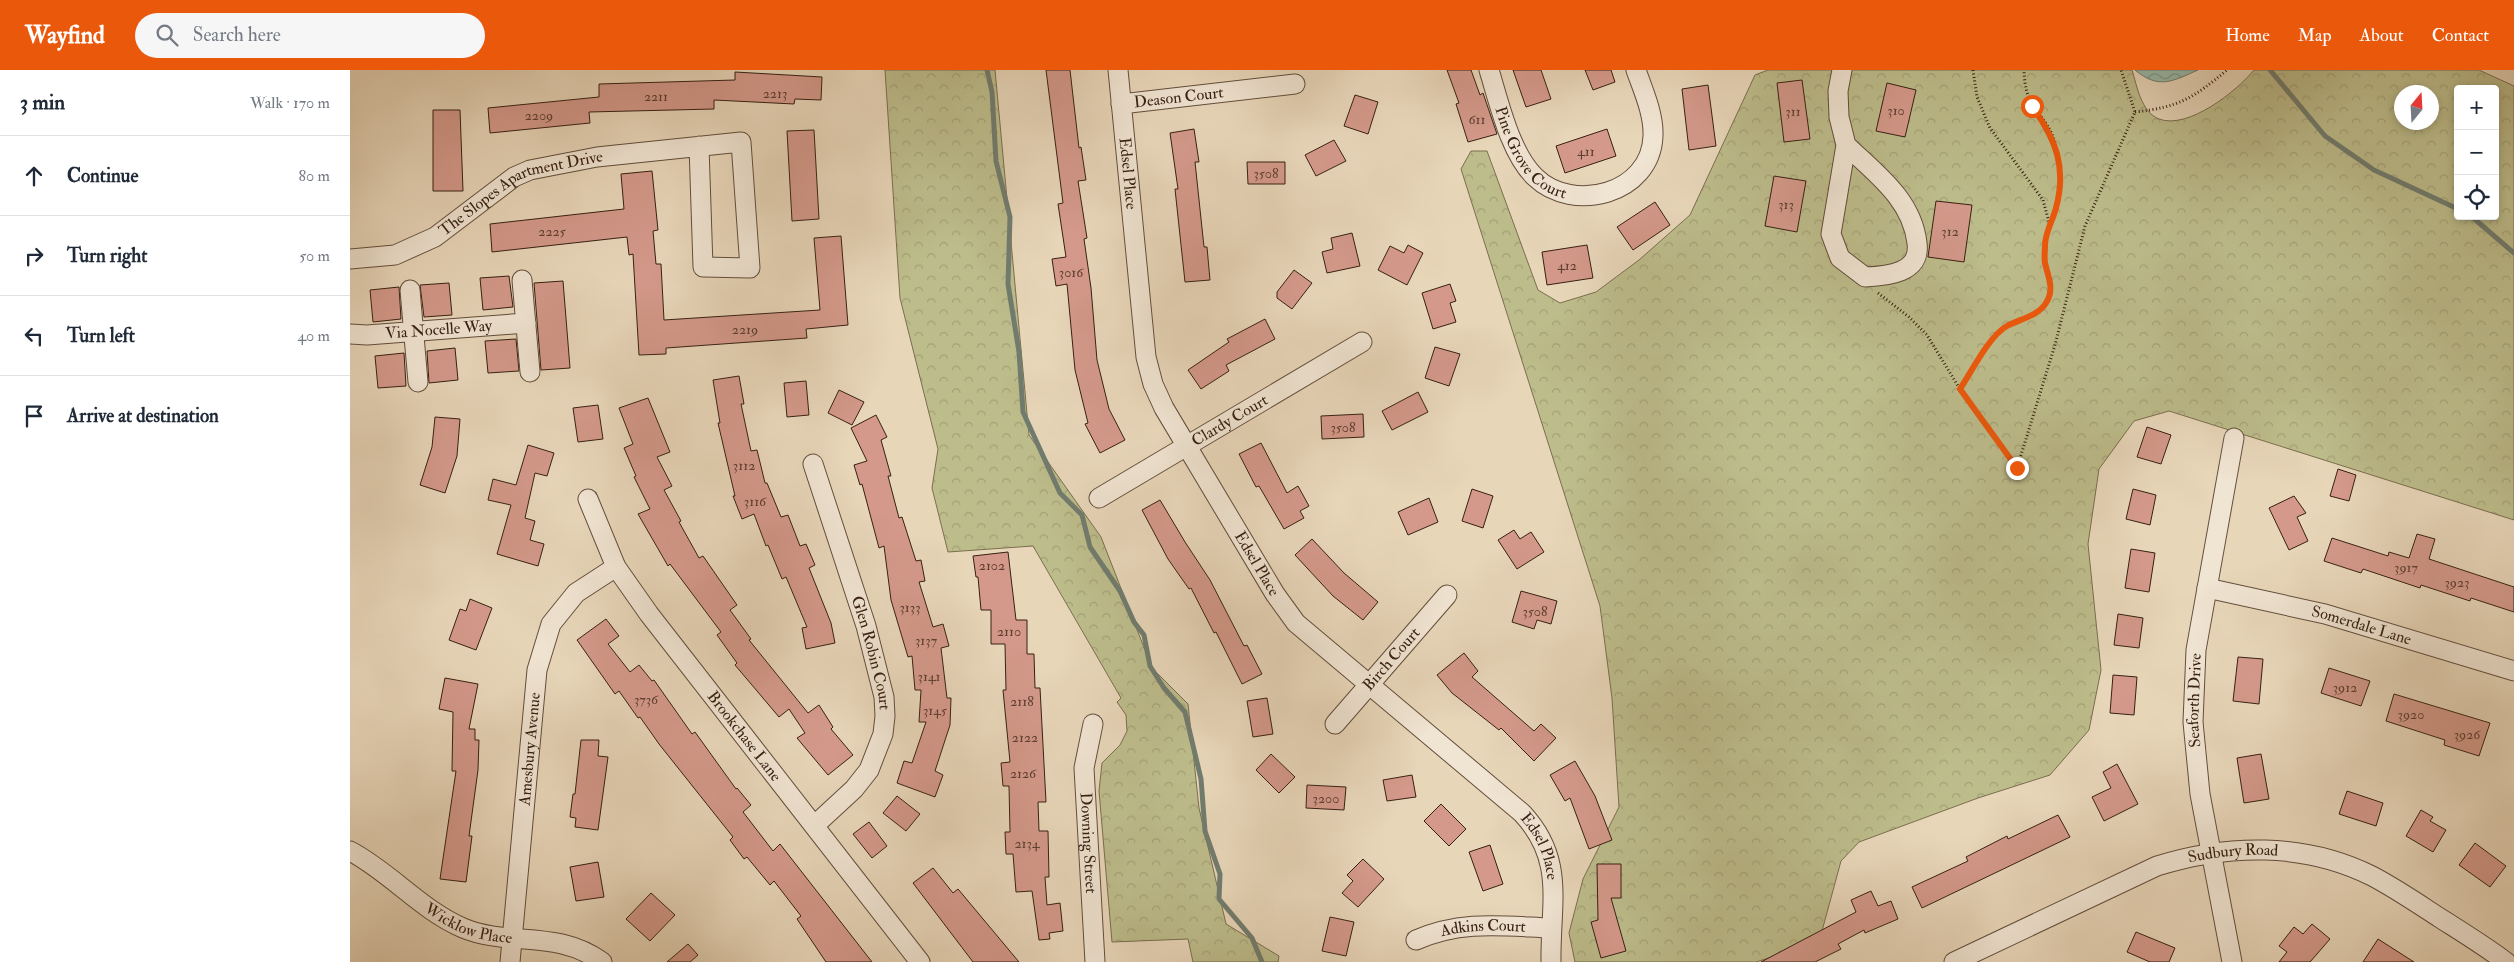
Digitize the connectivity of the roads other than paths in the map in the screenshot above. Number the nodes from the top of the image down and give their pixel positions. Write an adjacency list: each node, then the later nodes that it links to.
1 (1118, 70): 6 (street, Edsel Place)
2 (1489, 70): 3 (street, Pine Grove Court)
3 (1636, 70)
4 (1842, 70): 7 (street)
5 (1295, 84): 6 (street, Deason Court)
6 (1121, 104): 19 (street, Edsel Place)
7 (1846, 145): 7 (street)
8 (699, 146): 8 (street, The Slopes Apartment Drive); 9 (street, The Slopes Apartment Drive)
9 (350, 259)
10 (522, 280): 12 (street)
11 (410, 290): 13 (street)
12 (526, 322): 13 (street, Via Nocelle Way); 16 (street)
13 (414, 332): 14 (street, Via Nocelle Way); 17 (street)
14 (350, 334)
15 (1362, 342): 19 (street, Clardy Court)
16 (530, 372)
17 (418, 382)
18 (2234, 438): 24 (street, Seaforth Drive)
19 (1186, 446): 21 (street, Clardy Court); 27 (street, Edsel Place)
20 (812, 464): 30 (street, Glen Robin Court)
21 (1099, 498)
22 (588, 499): 23 (street, Brookchase Lane)
23 (616, 567): 30 (street, Brookchase Lane); 34 (street, Amesbury Avenue)
24 (2207, 588): 26 (street, Somerdale Lane); 32 (street, Seaforth Drive)
25 (1447, 595): 27 (street, Birch Court)
26 (2514, 671)
27 (1370, 684): 29 (street, Birch Court); 33 (street, Edsel Place)
28 (1092, 724): 39 (street, Downing Street)
29 (1335, 724)
30 (815, 825): 38 (street, Brookchase Lane)
31 (350, 851): 34 (street, Wicklow Place)
32 (2212, 852): 41 (street, Sudbury Road); 42 (street, Seaforth Drive); 43 (street, Sudbury Road)
33 (1551, 928): 35 (street, Adkins Court); 40 (street, Edsel Place)
34 (513, 937): 36 (street, Amesbury Avenue); 37 (street, Wicklow Place)
35 (1416, 940)
36 (510, 962)
37 (602, 962)
38 (920, 962)
39 (1095, 962)
40 (1551, 962)
41 (1954, 962)
42 (2232, 962)
43 (2506, 962)

